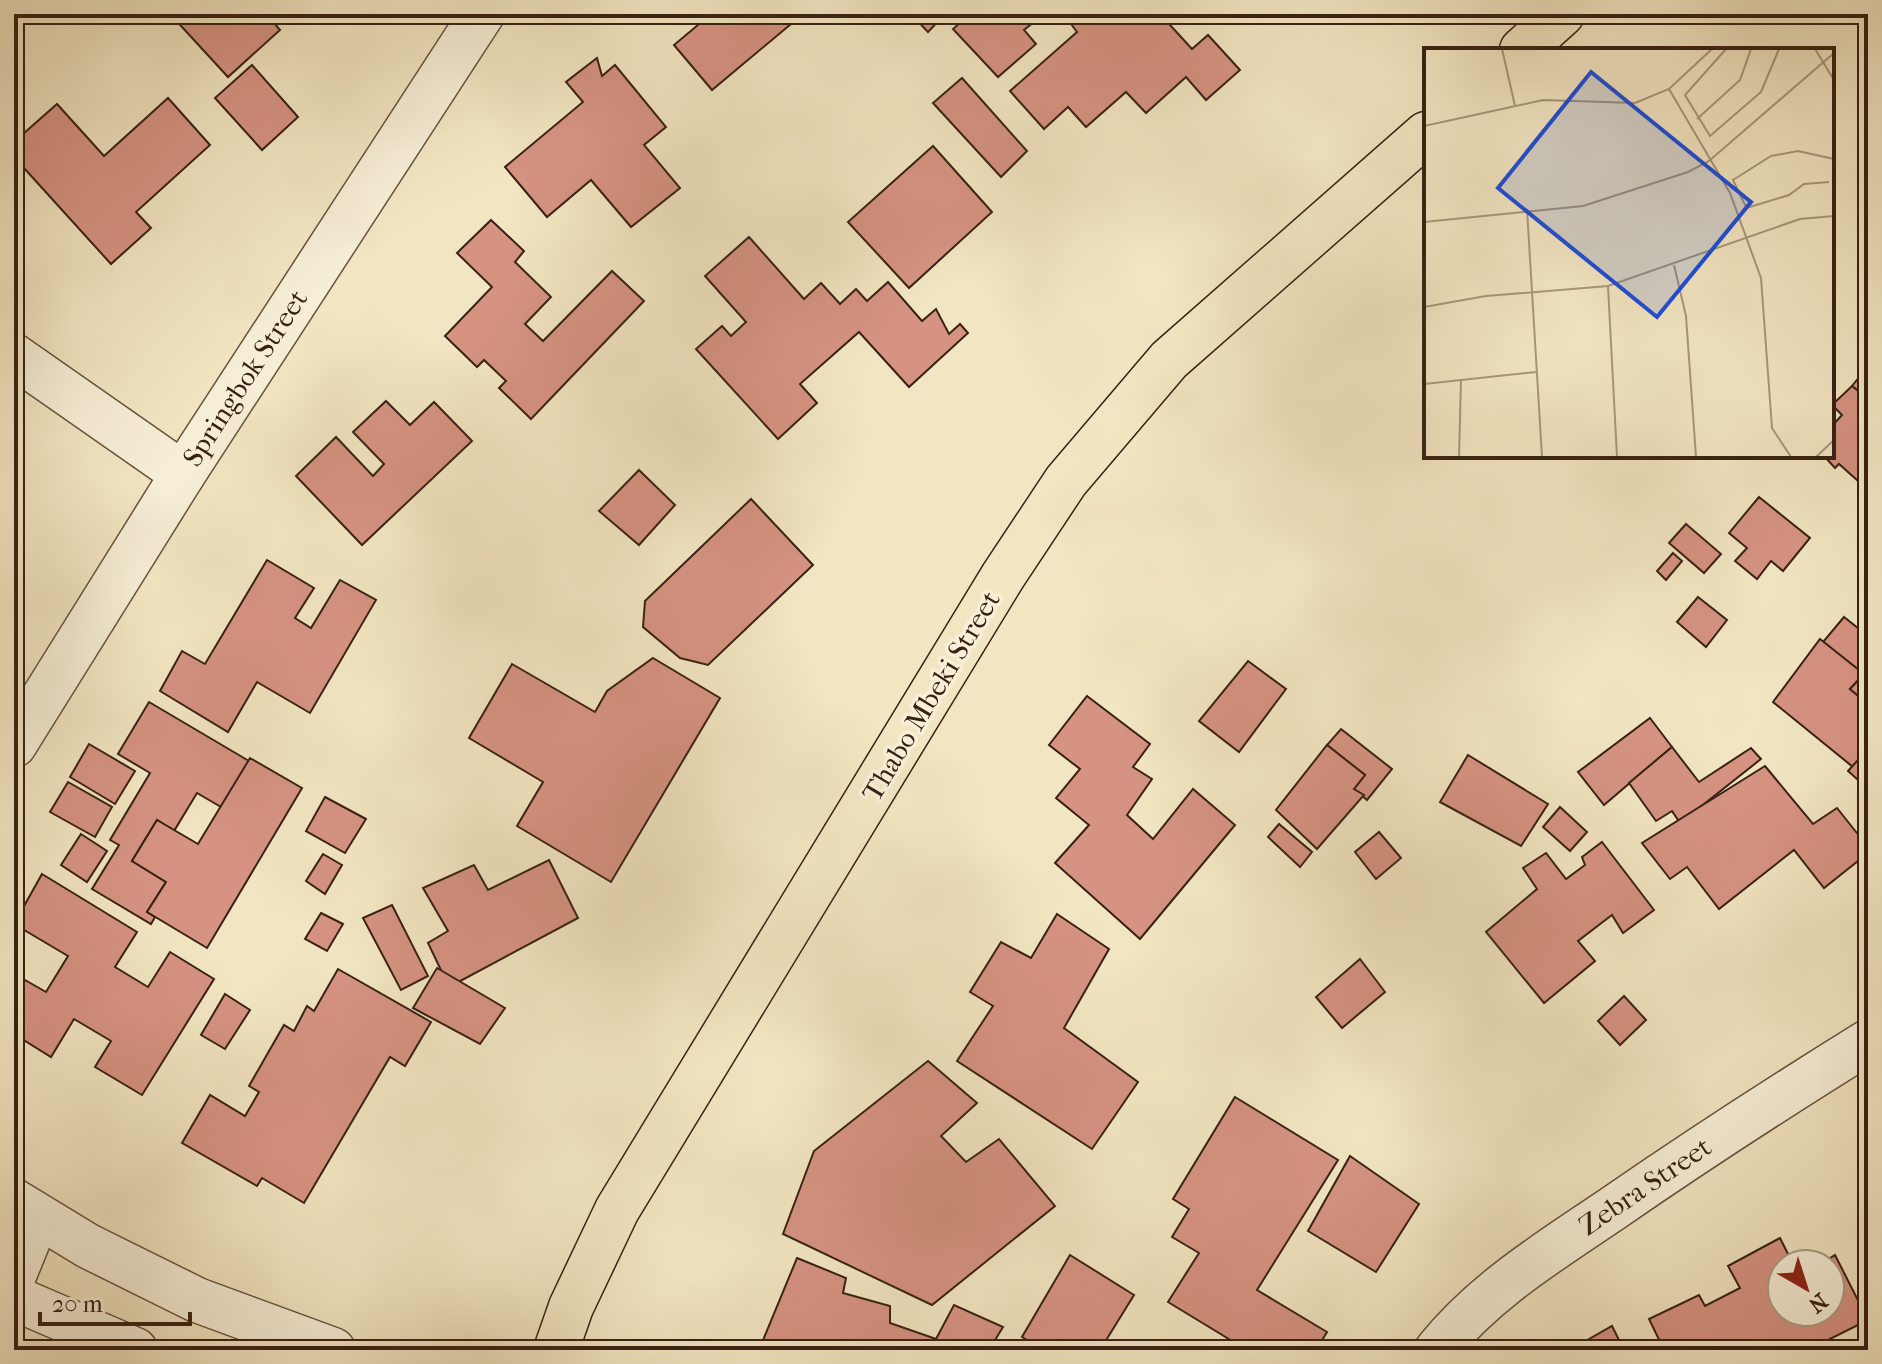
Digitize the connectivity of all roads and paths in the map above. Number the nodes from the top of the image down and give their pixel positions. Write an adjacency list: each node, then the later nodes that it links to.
1 (482, 14): 6 (street, Springbok Street)
2 (1556, 16): 3 (main road)
3 (1524, 48)
4 (1424, 136): 14 (main road, Thabo Mbeki Street)
5 (14, 356): 6 (street)
6 (183, 474): 7 (street, Springbok Street)
7 (14, 745)
8 (1868, 1042): 15 (street, Zebra Street)
9 (26, 1209): 10 (street); 13 (street)
10 (14, 1275)
11 (14, 1298): 12 (street)
12 (135, 1350)
13 (333, 1350)
14 (556, 1350)
15 (1437, 1350)

